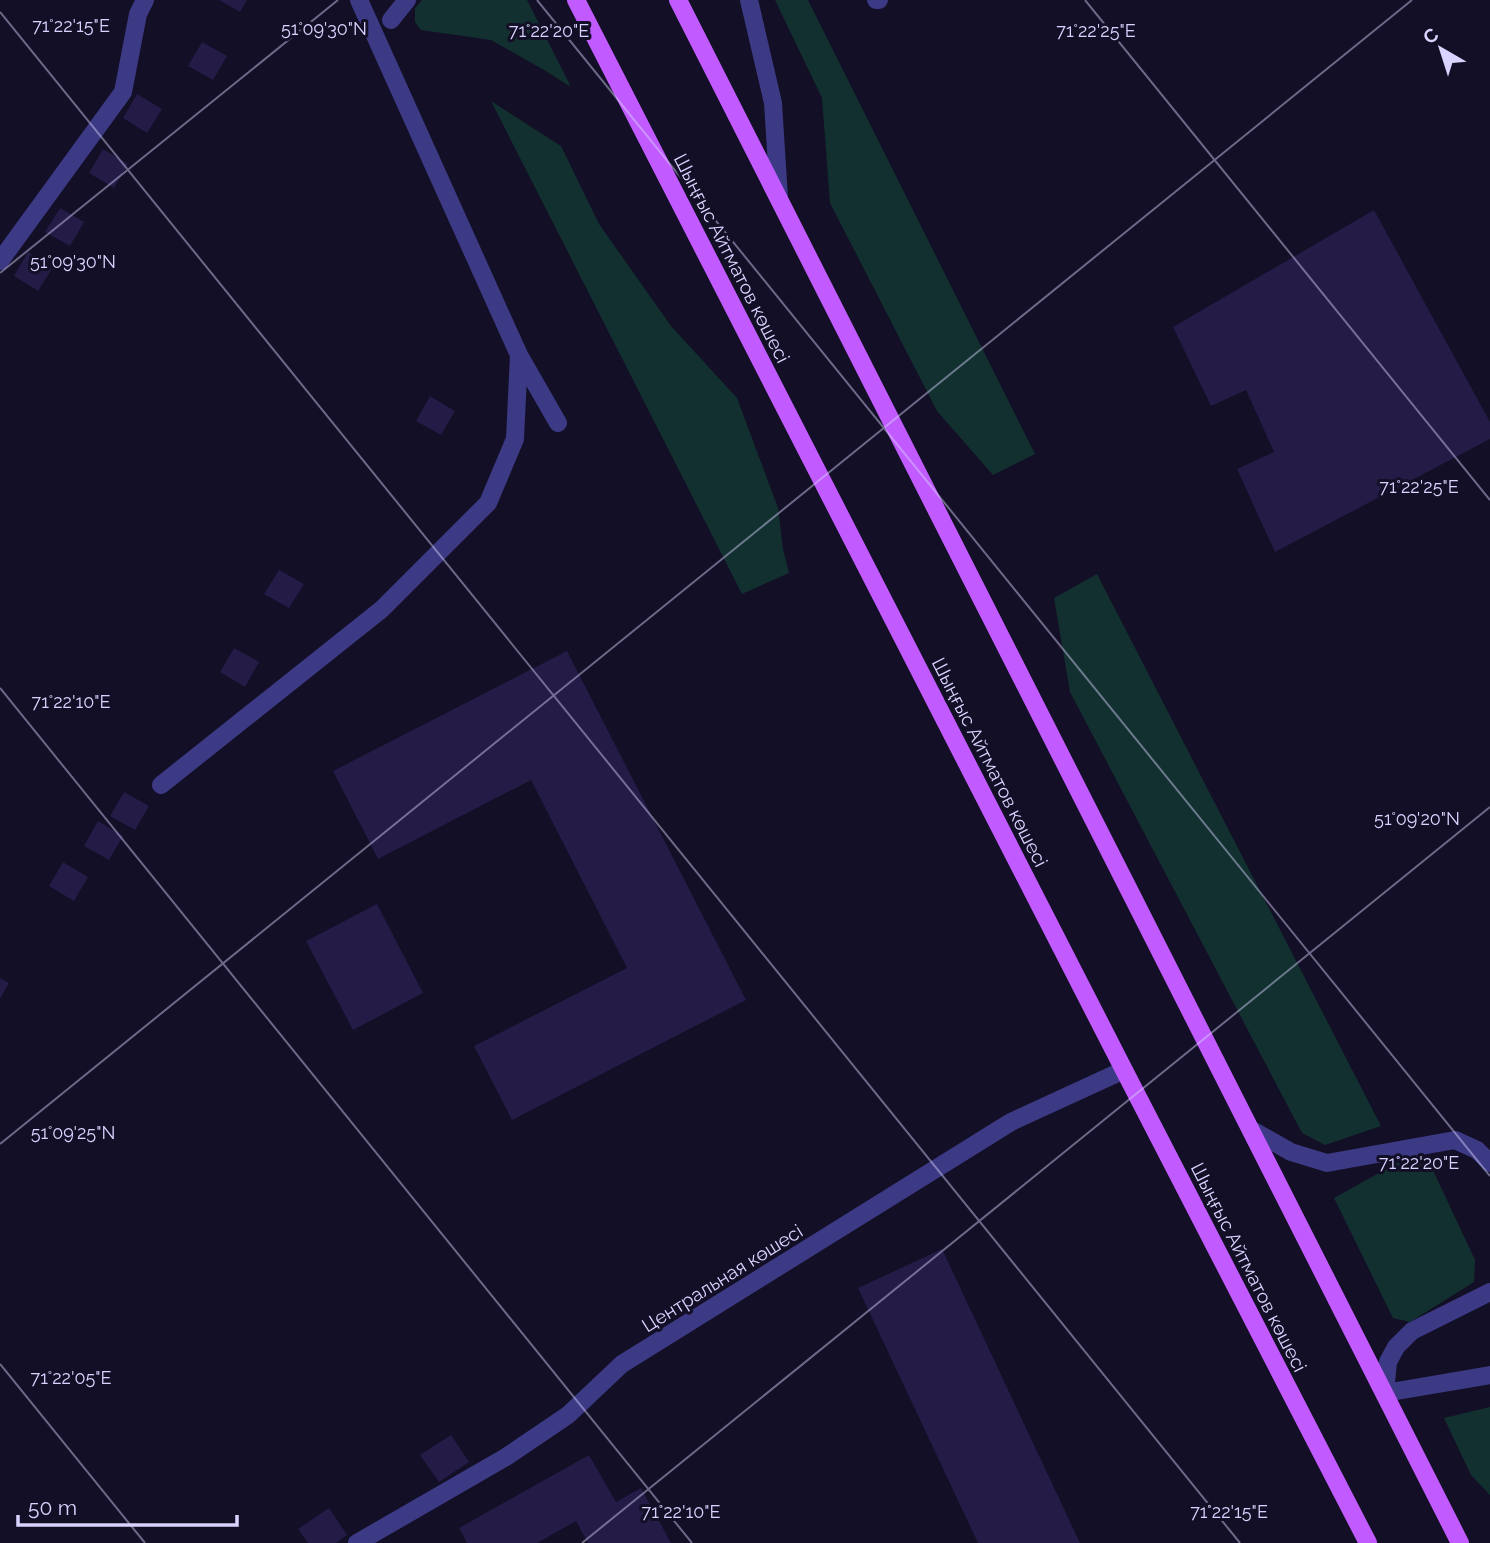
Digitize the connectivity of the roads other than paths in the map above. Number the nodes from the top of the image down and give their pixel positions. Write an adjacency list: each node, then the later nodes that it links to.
1 (145, 0): 9 (street)
2 (359, 0): 10 (street)
3 (407, 0): 7 (street)
4 (576, 0): 13 (main road, Шыңғыс Айтматов көшесі)
5 (678, 0): 8 (main road)
6 (749, 0): 8 (street)
7 (391, 20)
8 (779, 198): 14 (main road)
9 (0, 261)
10 (519, 355): 11 (street); 12 (street)
11 (558, 423)
12 (161, 785)
13 (1124, 1070): 19 (street, Центральная көшесі); 20 (main road, Шыңғыс Айтматов көшесі)
14 (1252, 1130): 15 (street); 18 (main road)
15 (1490, 1163)
16 (1490, 1292): 18 (street)
17 (1490, 1376): 18 (street)
18 (1385, 1393): 21 (main road)
19 (357, 1543)
20 (1368, 1543)
21 (1460, 1543)

